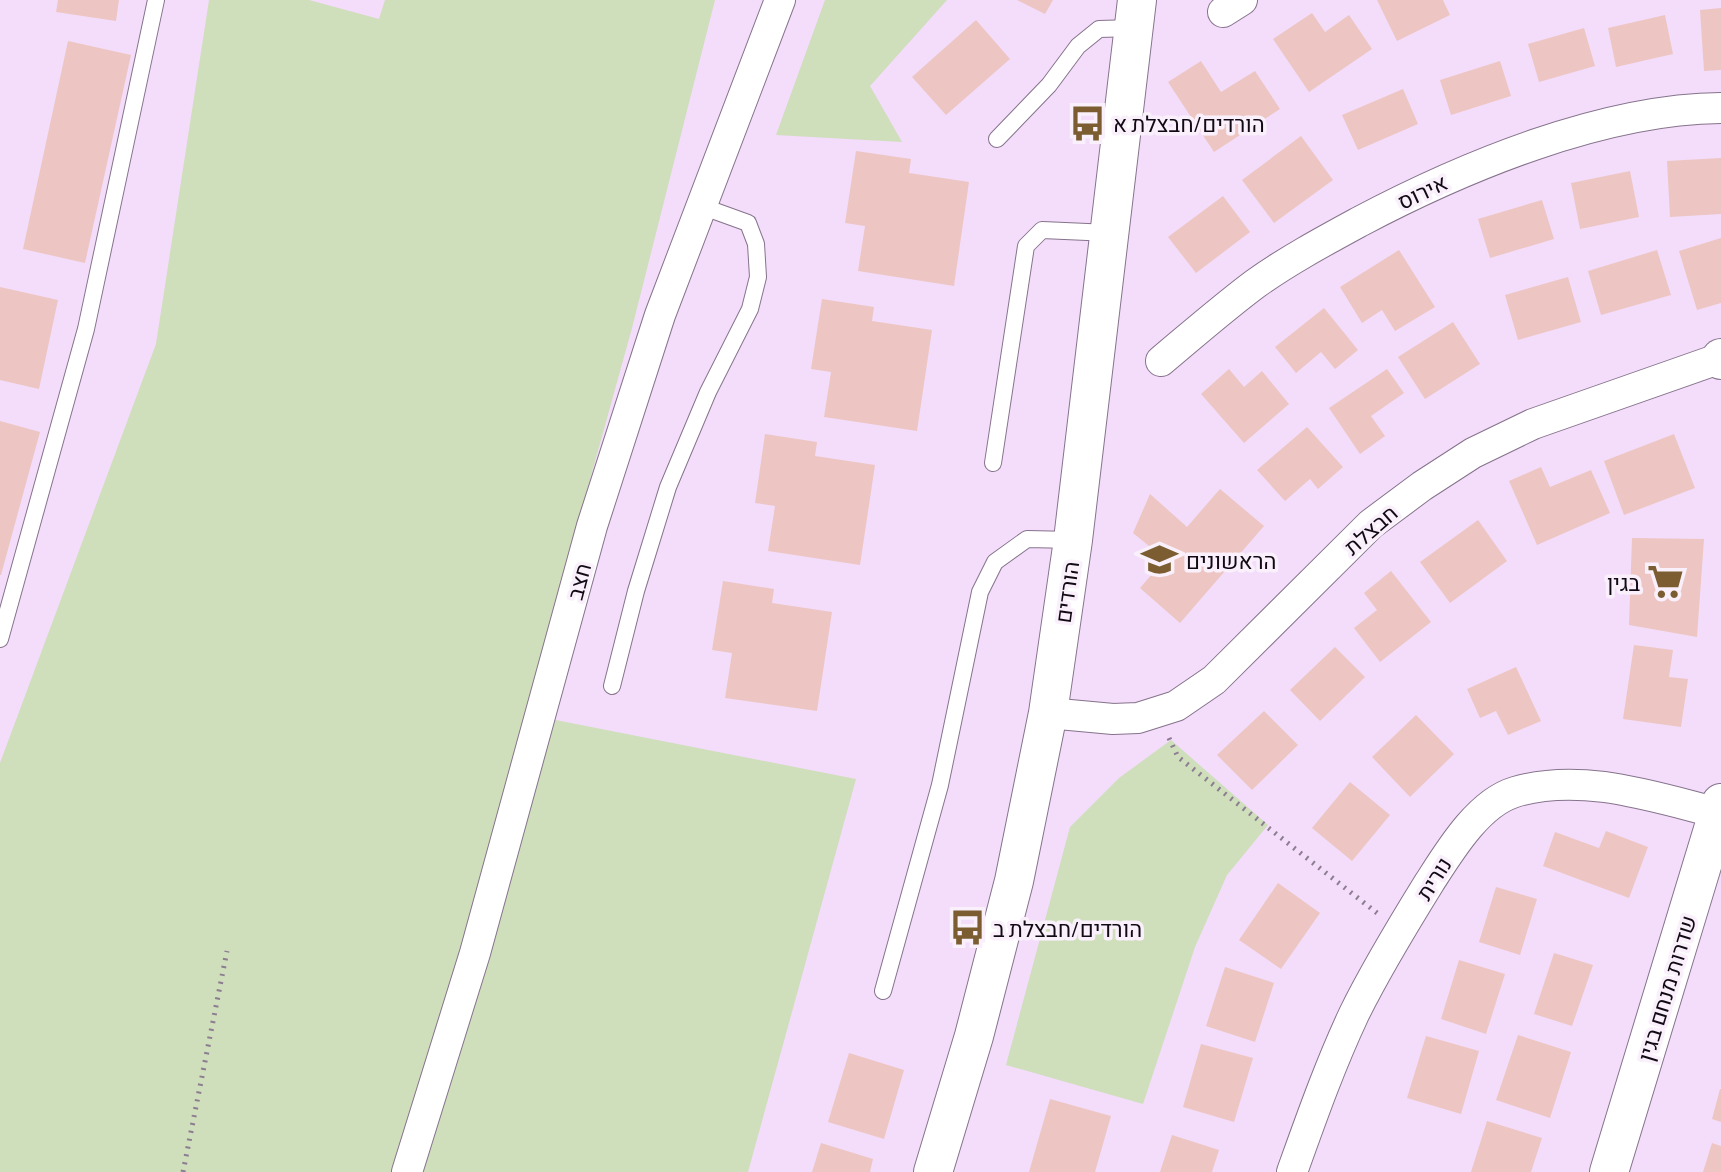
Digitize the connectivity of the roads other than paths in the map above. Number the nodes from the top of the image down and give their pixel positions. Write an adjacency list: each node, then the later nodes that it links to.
1 (156, 0): 12 (lane)
2 (780, 0): 6 (street, חצב)
3 (1135, 14): 5 (lane); 7 (street, הורדים)
4 (1721, 108): 9 (street, אירוס)
5 (997, 139)
6 (701, 206): 13 (lane); 17 (street, חצב)
7 (1111, 233): 10 (lane); 11 (street, הורדים)
8 (1721, 359): 14 (street, חבצלת)
9 (1161, 361)
10 (993, 463)
11 (1073, 540): 14 (street, הורדים); 16 (lane)
12 (0, 639)
13 (612, 686)
14 (1048, 713): 18 (street, הורדים)
15 (1719, 808): 19 (street, נורית); 20 (street, שדרות מנחם בגין)
16 (883, 991)
17 (407, 1172)
18 (933, 1172)
19 (1292, 1172)
20 (1609, 1172)

